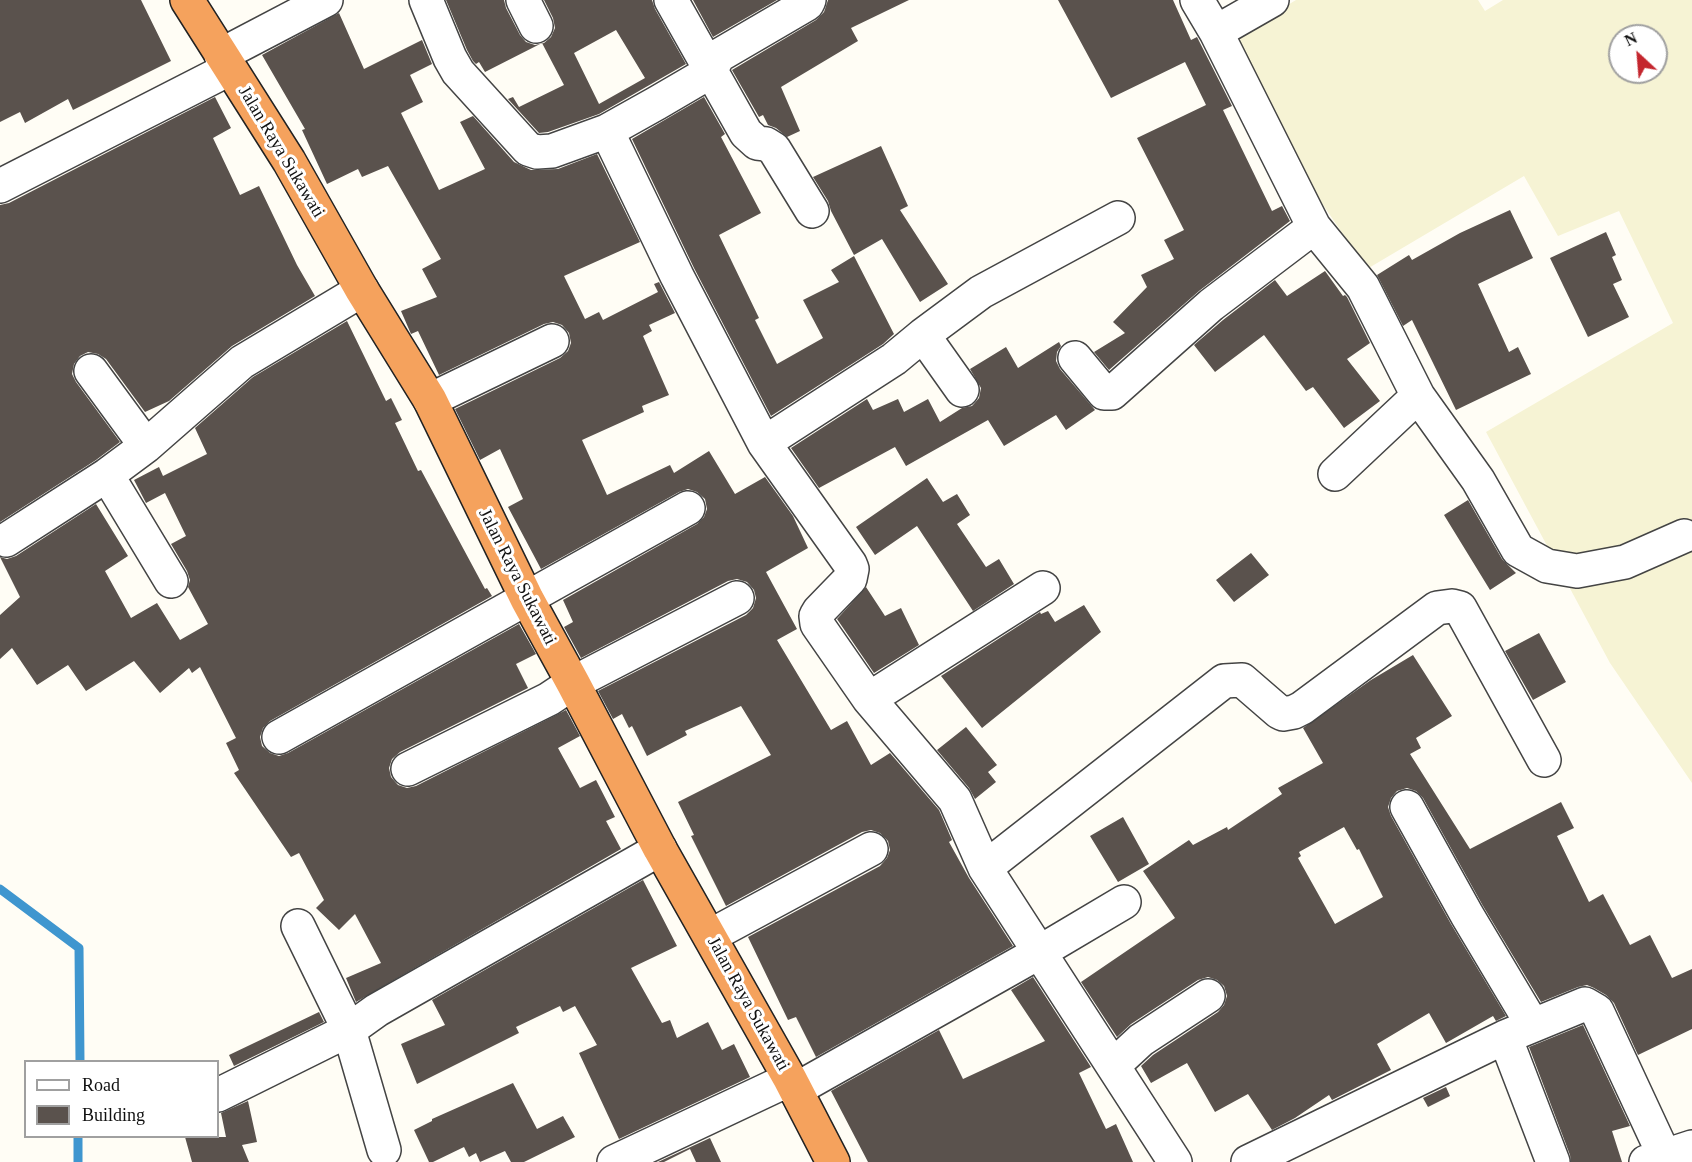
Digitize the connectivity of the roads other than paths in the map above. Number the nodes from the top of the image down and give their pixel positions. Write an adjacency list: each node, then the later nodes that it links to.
1 (187, 0): 9 (highway, Jalan Raya Sukawati)
2 (326, 0): 9 (street)
3 (426, 0): 11 (street)
4 (671, 0): 10 (street)
5 (809, 0): 10 (street)
6 (1197, 0): 8 (street)
7 (1272, 0): 8 (street)
8 (1216, 32): 15 (street)
9 (225, 62): 12 (street); 16 (highway, Jalan Raya Sukawati)
10 (710, 72): 11 (street); 13 (street)
11 (607, 131): 24 (street)
12 (0, 186)
13 (812, 211)
14 (1118, 218): 17 (street)
15 (1314, 227): 19 (street); 22 (street)
16 (362, 290): 23 (highway, Jalan Raya Sukawati); 25 (street)
17 (923, 335): 21 (street); 24 (street)
18 (552, 341): 23 (street)
19 (1075, 358)
20 (91, 371): 25 (street)
21 (962, 390)
22 (1418, 396): 26 (street); 29 (street)
23 (430, 400): 34 (highway, Jalan Raya Sukawati)
24 (764, 443): 36 (street)
25 (146, 446): 27 (street)
26 (1335, 474)
27 (107, 475): 30 (street); 31 (street)
28 (688, 508): 34 (street)
29 (1684, 536)
30 (6, 540)
31 (171, 581)
32 (1043, 588): 36 (street)
33 (737, 598): 35 (street)
34 (526, 600): 35 (highway, Jalan Raya Sukawati); 37 (street)
35 (573, 683): 39 (street); 41 (highway, Jalan Raya Sukawati)
36 (869, 699): 43 (street)
37 (279, 737)
38 (1544, 760): 43 (street)
39 (408, 768)
40 (1407, 807): 50 (street)
41 (660, 849): 46 (highway, Jalan Raya Sukawati); 49 (street)
42 (871, 849): 46 (street)
43 (985, 868): 47 (street)
44 (1124, 902): 47 (street)
45 (298, 926): 49 (street)
46 (710, 936): 52 (highway, Jalan Raya Sukawati)
47 (1038, 954): 51 (street); 52 (street)
48 (1208, 996): 51 (street)
49 (360, 1022): 53 (street); 54 (street)
50 (1519, 1031): 55 (street); 59 (street); 60 (street)
51 (1113, 1065): 58 (street)
52 (793, 1085): 56 (street); 57 (highway, Jalan Raya Sukawati)
53 (219, 1094)
54 (384, 1149)
55 (1667, 1155)
56 (614, 1162)
57 (833, 1162)
58 (1174, 1162)
59 (1248, 1162)
60 (1553, 1162)

